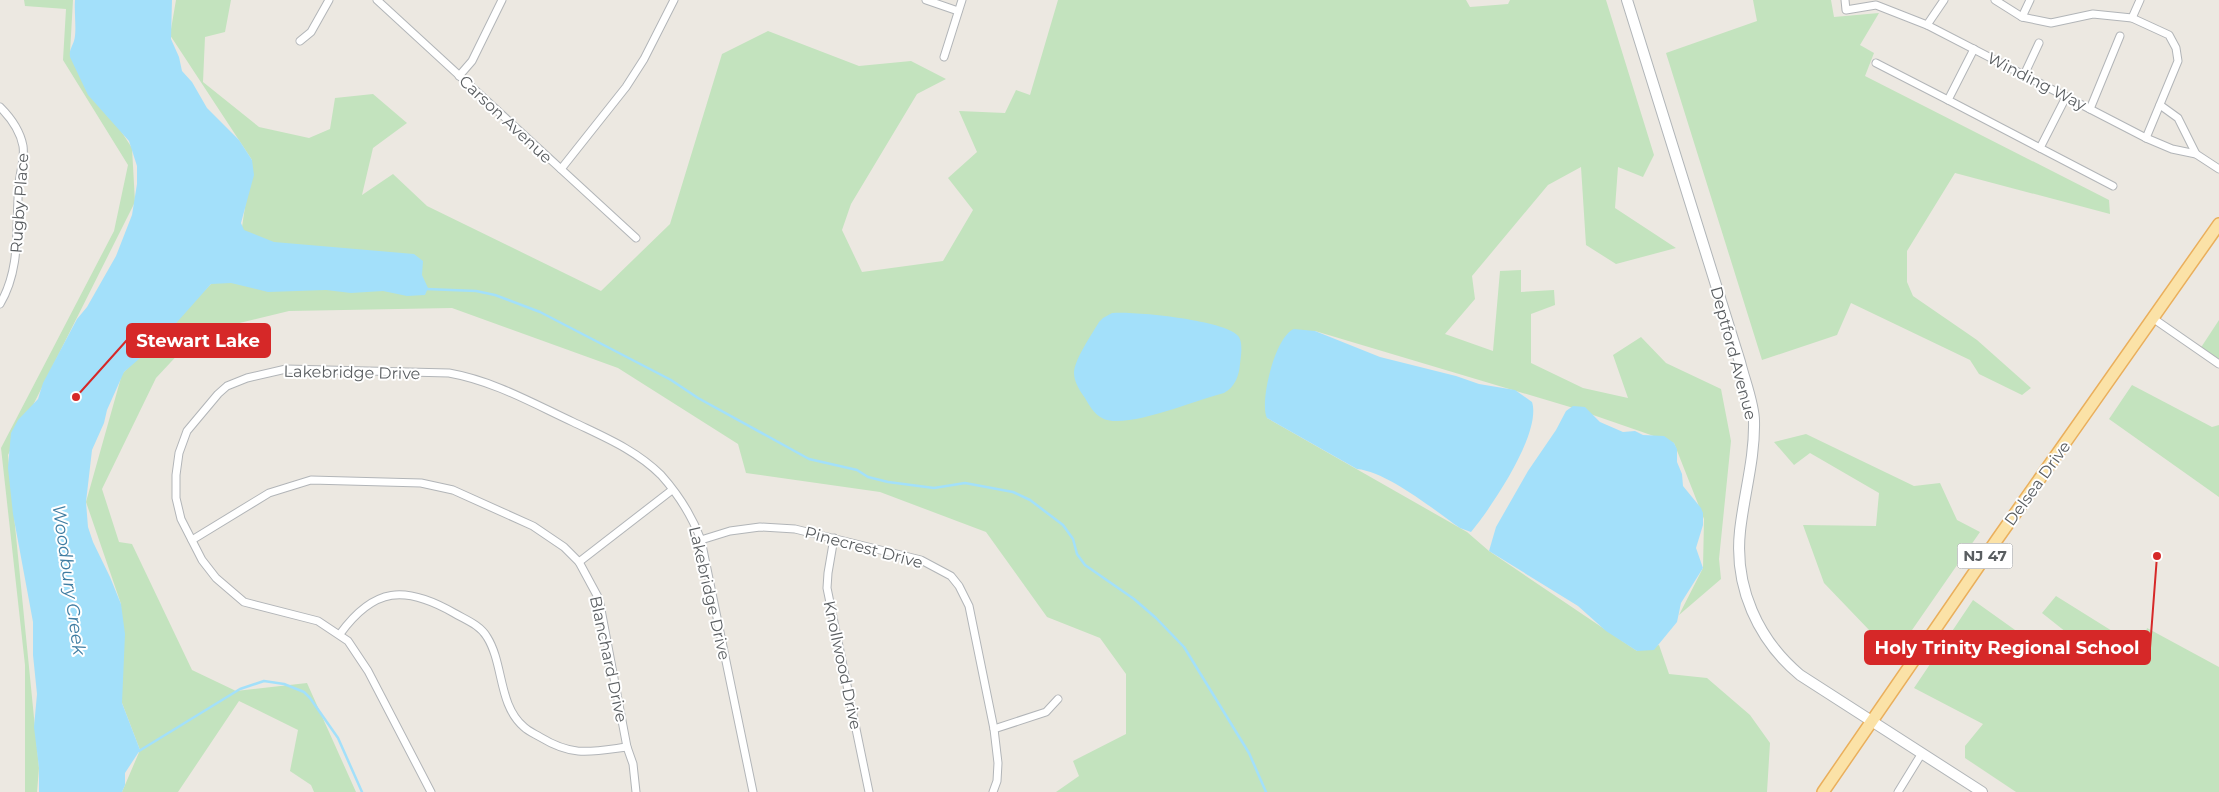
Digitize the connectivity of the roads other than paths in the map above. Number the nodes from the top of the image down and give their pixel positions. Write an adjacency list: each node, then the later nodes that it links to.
1 (329, 0): 18 (street)
2 (377, 0): 24 (street, Carson Avenue)
3 (502, 0): 24 (street)
4 (674, 0): 33 (street)
5 (926, 0): 13 (street)
6 (962, 0): 13 (street)
7 (1627, 0): 48 (street, Deptford Avenue)
8 (1845, 0): 16 (street, Winding Way)
9 (1944, 0): 16 (street)
10 (1995, 0): 14 (street)
11 (2030, 0): 14 (street)
12 (2140, 0): 15 (street)
13 (958, 11): 21 (street)
14 (2022, 17): 15 (street)
15 (2132, 18): 27 (street)
16 (1927, 25): 20 (street, Winding Way)
17 (2120, 36): 29 (street)
18 (300, 41)
19 (2039, 43): 23 (street)
20 (1974, 49): 23 (street, Winding Way); 26 (street)
21 (944, 57)
22 (1876, 63): 26 (street)
23 (2024, 75): 25 (street, Winding Way)
24 (459, 76): 33 (street, Carson Avenue)
25 (2066, 97): 29 (street, Winding Way); 31 (street)
26 (1948, 100): 31 (street)
27 (2160, 105): 30 (street); 32 (street)
28 (0, 107): 38 (street, Rugby Place)
29 (2090, 109): 30 (street, Winding Way)
30 (2146, 138): 32 (street, Winding Way)
31 (2040, 148): 35 (street)
32 (2196, 154): 34 (street, Winding Way)
33 (561, 169): 37 (street, Carson Avenue)
34 (2219, 169)
35 (2112, 186)
36 (2219, 224): 39 (main road, Delsea Drive / NJ 47)
37 (636, 238)
38 (0, 304)
39 (2154, 319): 40 (street); 48 (main road, Delsea Drive / NJ 47)
40 (2219, 364)
41 (672, 490): 43 (street, Lakebridge Drive); 44 (street, Lakebridge Drive); 45 (street)
42 (834, 538): 44 (street, Pinecrest Drive); 49 (street, Pinecrest Drive); 55 (street, Knollwood Drive)
43 (192, 540): 45 (street, Blanchard Drive); 46 (street, Lakebridge Drive)
44 (701, 540): 54 (street, Lakebridge Drive)
45 (580, 562): 50 (street, Blanchard Drive)
46 (340, 634): 50 (street); 52 (street, Lakebridge Drive)
47 (1058, 699): 49 (street)
48 (1872, 721): 51 (street, Deptford Avenue); 57 (main road, Delsea Drive / NJ 47)
49 (994, 729): 56 (street, Pinecrest Drive)
50 (627, 746): 53 (street, Blanchard Drive)
51 (1922, 753): 58 (street); 59 (street, Deptford Avenue)
52 (431, 792)
53 (636, 792)
54 (753, 792)
55 (869, 792)
56 (993, 792)
57 (1823, 792)
58 (1898, 792)
59 (1982, 792)

